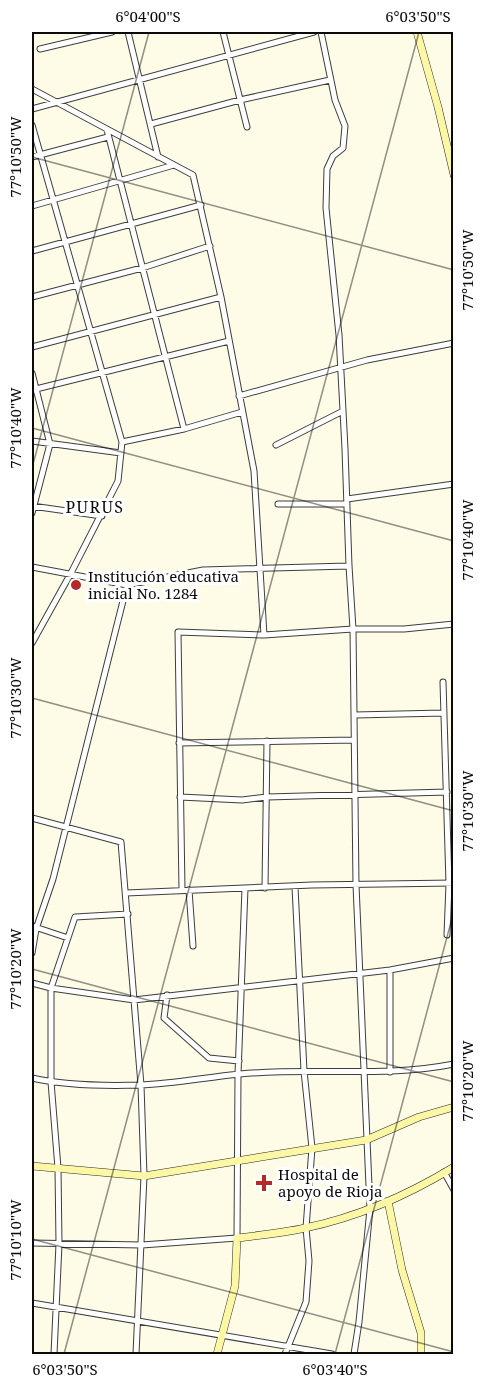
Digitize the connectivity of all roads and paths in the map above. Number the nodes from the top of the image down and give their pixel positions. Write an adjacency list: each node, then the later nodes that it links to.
1 (112, 32): 7 (street)
2 (128, 32): 9 (street)
3 (223, 32): 8 (street)
4 (314, 32): 8 (street)
5 (321, 32): 10 (street)
6 (417, 32): 23 (street)
7 (40, 49)
8 (229, 54): 9 (street); 12 (street)
9 (139, 78): 13 (street); 15 (street)
10 (330, 80): 12 (street); 42 (street)
11 (32, 89): 13 (street)
12 (240, 100): 15 (street); 17 (street)
13 (57, 102): 14 (street); 18 (street)
14 (32, 109)
15 (151, 124): 20 (street)
16 (32, 125): 19 (street)
17 (247, 127)
18 (108, 133): 19 (street); 20 (street); 24 (street)
19 (40, 155): 21 (street); 25 (street)
20 (158, 157): 22 (street)
21 (32, 158)
22 (174, 165): 24 (street); 26 (street)
23 (453, 175)
24 (120, 180): 25 (street); 28 (street)
25 (53, 200): 27 (street); 29 (street)
26 (201, 205): 28 (street); 30 (street)
27 (32, 206)
28 (130, 223): 29 (street); 32 (street)
29 (66, 241): 31 (street); 33 (street)
30 (210, 246): 32 (street); 35 (street)
31 (32, 251)
32 (142, 268): 33 (street); 36 (street)
33 (78, 285): 34 (street); 37 (street)
34 (32, 297)
35 (221, 297): 36 (street); 38 (street)
36 (154, 314): 37 (street); 41 (street)
37 (91, 330): 40 (street); 44 (street)
38 (229, 341): 41 (street); 46 (street)
39 (453, 343): 42 (street)
40 (32, 347)
41 (166, 357): 44 (street); 49 (street)
42 (341, 367): 46 (street); 47 (street)
43 (32, 373): 45 (street)
44 (101, 373): 45 (street); 51 (street)
45 (33, 390): 52 (street)
46 (239, 396): 48 (street)
47 (343, 411): 53 (street); 56 (street)
48 (242, 412): 49 (street); 63 (street)
49 (184, 429): 51 (street)
50 (32, 441): 52 (street)
51 (122, 442): 54 (street)
52 (50, 444): 54 (street); 58 (street)
53 (276, 445)
54 (121, 453): 60 (street)
55 (453, 484): 56 (street)
56 (347, 501): 57 (street); 61 (street)
57 (278, 504)
58 (33, 506): 59 (street); 60 (street)
59 (32, 513)
60 (102, 516): 64 (street)
61 (349, 566): 63 (street); 67 (street)
62 (32, 567): 64 (street)
63 (260, 569): 65 (street); 68 (street)
64 (71, 573): 65 (street); 69 (street)
65 (128, 585): 81 (street)
66 (453, 624): 67 (street)
67 (353, 630): 68 (street); 72 (street)
68 (264, 634): 75 (street)
69 (32, 643)
70 (443, 682): 71 (street)
71 (444, 713): 72 (street); 76 (street)
72 (355, 715): 73 (street)
73 (354, 740): 74 (street); 77 (street)
74 (267, 741): 75 (street); 79 (street)
75 (179, 743): 78 (street)
76 (447, 792): 77 (street); 82 (street)
77 (356, 795): 79 (street); 83 (street)
78 (180, 797): 79 (street); 87 (street)
79 (267, 797): 86 (street)
80 (32, 818): 81 (street)
81 (66, 828): 88 (street); 90 (street)
82 (451, 884): 83 (street); 91 (street)
83 (356, 885): 84 (street); 97 (street)
84 (295, 887): 86 (street); 98 (street)
85 (245, 888): 86 (street); 87 (street); 100 (street)
86 (266, 888)
87 (185, 890): 88 (street); 93 (street)
88 (126, 893): 89 (street)
89 (128, 914): 92 (street); 103 (street)
90 (34, 928): 92 (street); 94 (street)
91 (447, 935)
92 (68, 938): 101 (street)
93 (193, 946)
94 (32, 953)
95 (453, 958): 96 (street)
96 (390, 970): 97 (street); 108 (street)
97 (360, 974): 98 (street); 106 (street)
98 (299, 979): 100 (street); 107 (street)
99 (32, 983): 101 (street)
100 (242, 987): 102 (street); 104 (street)
101 (51, 988): 103 (street); 111 (street)
102 (167, 995): 103 (street); 104 (street)
103 (134, 999): 112 (street)
104 (239, 1061): 109 (street)
105 (453, 1064): 108 (street)
106 (364, 1070): 107 (street); 108 (street); 114 (street)
107 (304, 1071): 109 (street); 115 (street)
108 (390, 1072)
109 (238, 1074): 112 (street); 116 (street)
110 (32, 1078): 111 (street)
111 (51, 1082): 112 (street); 119 (street)
112 (141, 1085): 121 (street)
113 (453, 1107): 114 (street)
114 (366, 1140): 115 (street); 124 (street)
115 (312, 1148): 116 (street); 125 (street)
116 (237, 1160): 121 (street); 126 (street)
117 (32, 1166): 119 (street)
118 (453, 1167): 120 (street)
119 (58, 1168): 121 (street); 128 (street)
120 (444, 1172): 122 (street); 123 (street)
121 (144, 1176): 129 (street)
122 (453, 1190)
123 (388, 1201): 124 (street); 141 (street)
124 (370, 1209): 125 (street); 140 (street)
125 (306, 1228): 126 (street); 134 (street)
126 (237, 1238): 129 (street); 133 (street)
127 (32, 1243): 128 (street)
128 (58, 1244): 129 (street); 131 (street)
129 (142, 1245): 132 (street)
130 (32, 1303): 131 (street)
131 (57, 1306): 132 (street); 135 (street)
132 (137, 1320): 133 (street); 136 (street)
133 (222, 1335): 134 (street); 137 (street)
134 (288, 1347): 138 (street); 139 (street)
135 (54, 1354)
136 (136, 1354)
137 (217, 1354)
138 (285, 1354)
139 (332, 1354)
140 (354, 1354)
141 (421, 1354)

